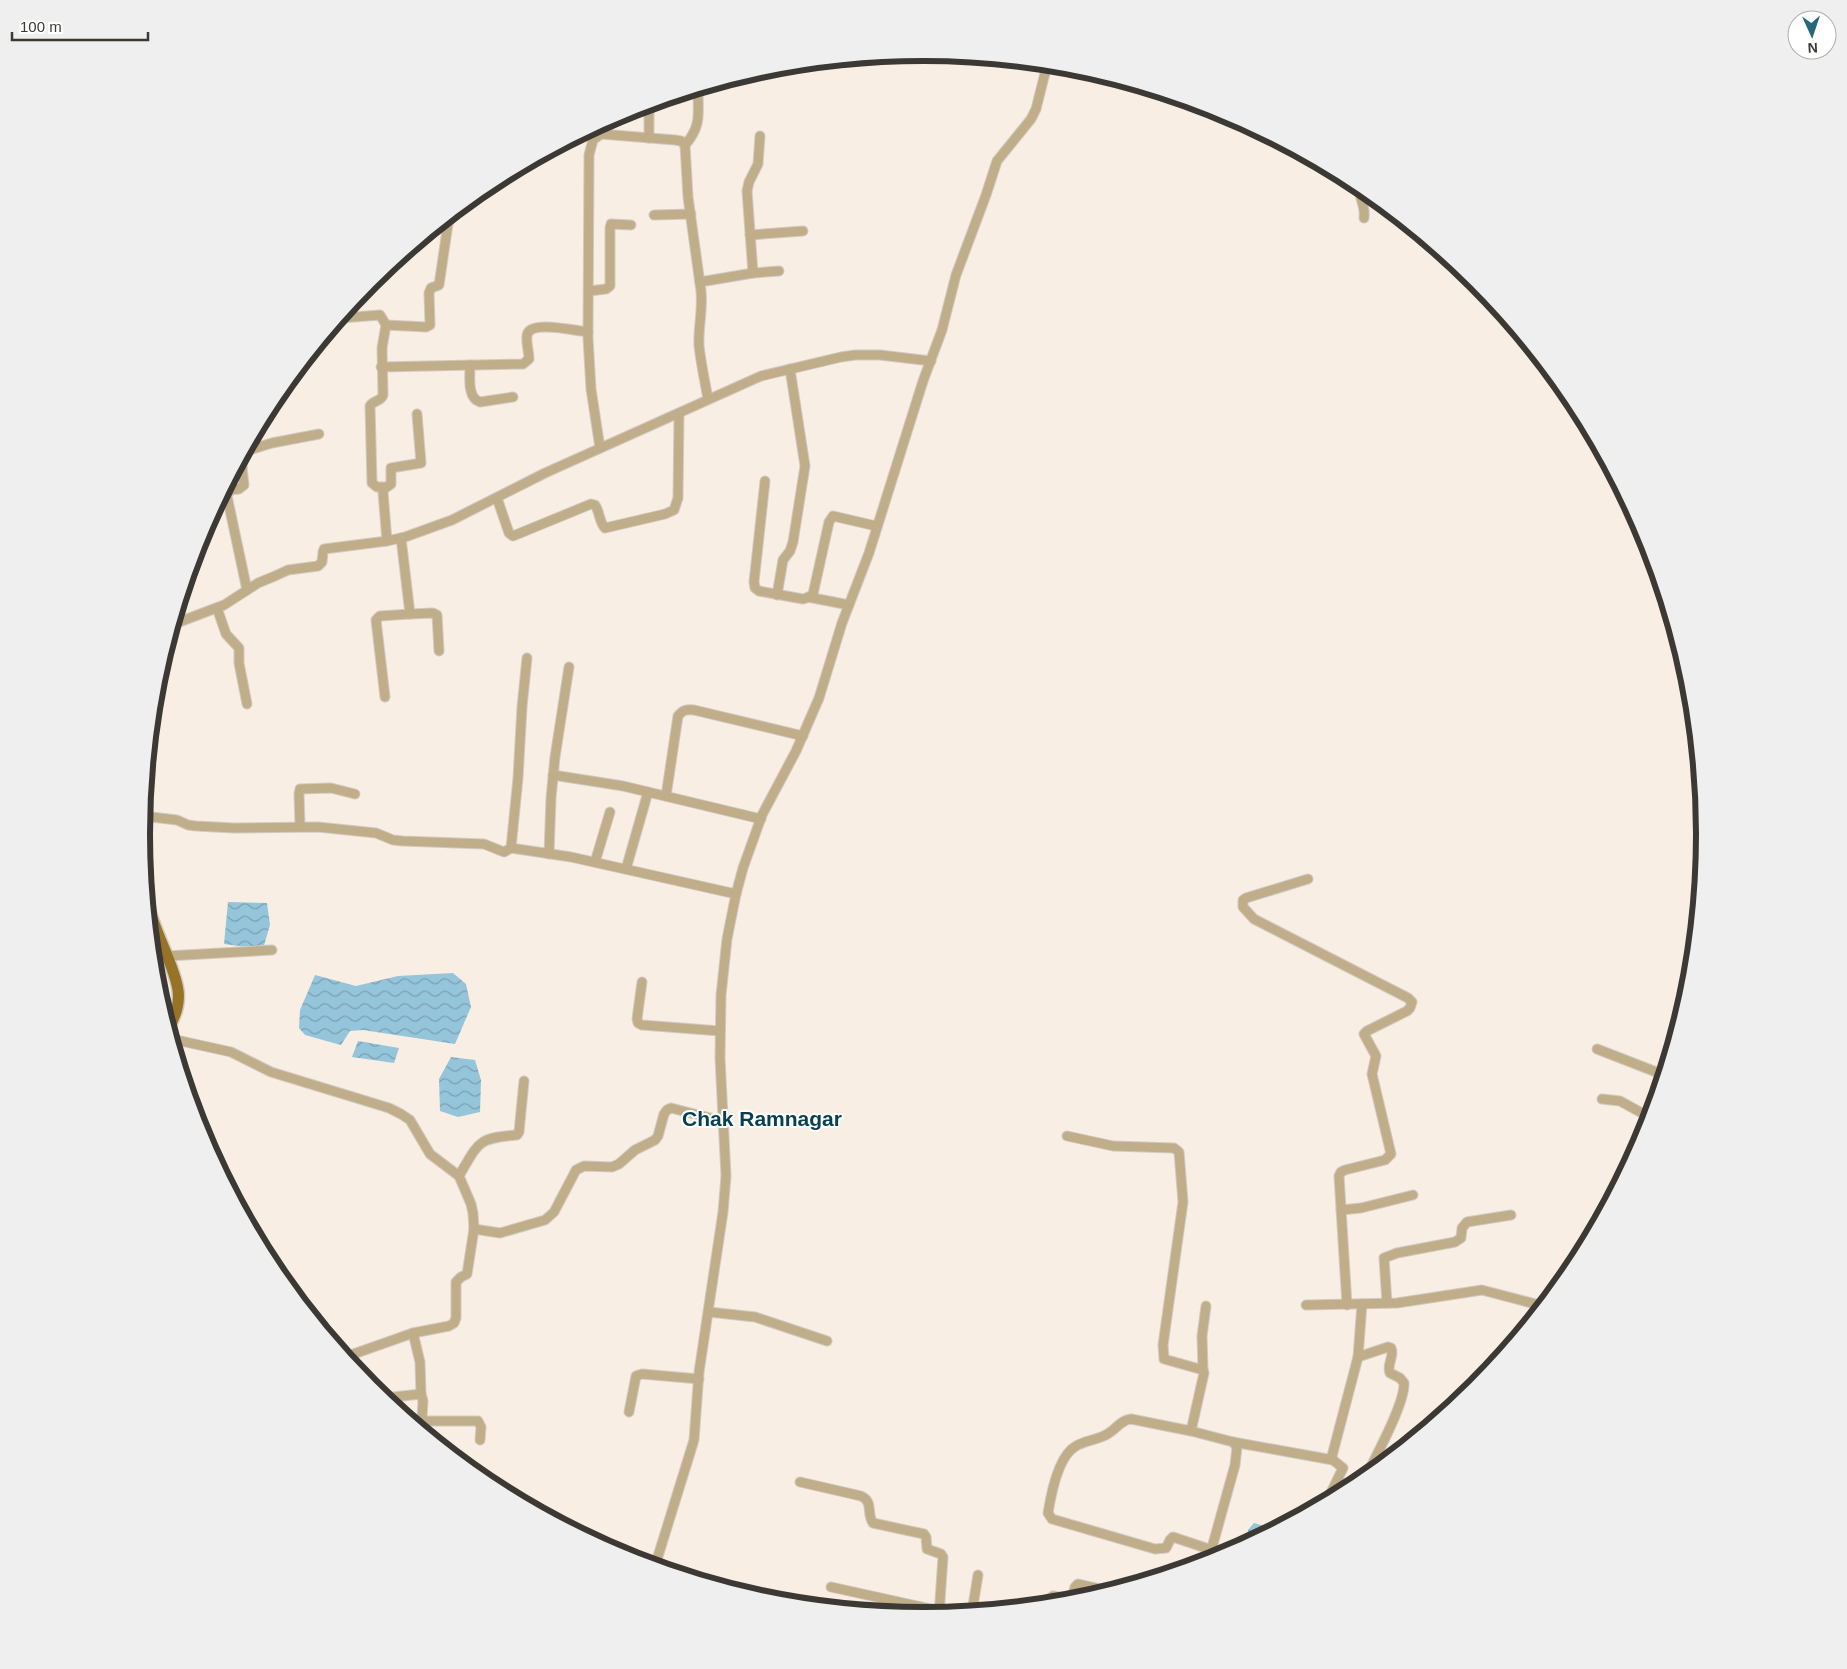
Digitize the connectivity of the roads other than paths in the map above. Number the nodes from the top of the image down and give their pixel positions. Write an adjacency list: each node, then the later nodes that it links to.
1 (1045, 71): 23 (street)
2 (698, 95): 7 (street)
3 (648, 112): 6 (street)
4 (600, 134): 6 (street); 19 (street)
5 (760, 136): 15 (street)
6 (649, 138): 7 (street)
7 (685, 145): 9 (street)
8 (1359, 196): 11 (street)
9 (691, 214): 10 (street); 18 (street)
10 (654, 215)
11 (1364, 218)
12 (448, 225): 21 (street)
13 (631, 225): 19 (street)
14 (803, 231): 15 (street)
15 (750, 235): 17 (street)
16 (779, 271): 17 (street)
17 (753, 273): 18 (street)
18 (700, 282): 28 (street)
19 (589, 291): 22 (street)
20 (349, 317): 21 (street)
21 (386, 325): 25 (street)
22 (588, 332): 24 (street); 32 (street)
23 (931, 361): 26 (street); 40 (street)
24 (470, 365): 25 (street); 27 (street)
25 (381, 368): 36 (street)
26 (790, 369): 28 (street); 44 (street)
27 (513, 397)
28 (708, 399): 29 (street)
29 (679, 413): 32 (street); 39 (street)
30 (418, 414): 36 (street)
31 (319, 434): 33 (street)
32 (600, 448): 39 (street)
33 (254, 449)
34 (241, 472): 37 (street)
35 (765, 481): 44 (street)
36 (386, 488): 42 (street)
37 (232, 490)
38 (228, 498): 43 (street)
39 (497, 498): 41 (street)
40 (876, 526): 45 (street); 46 (street)
41 (401, 538): 42 (street); 48 (street)
42 (387, 541): 43 (street)
43 (247, 590): 47 (street)
44 (777, 595): 45 (street)
45 (808, 598): 46 (street)
46 (849, 605): 55 (street)
47 (217, 608): 49 (street); 54 (street)
48 (410, 614): 50 (street); 53 (street)
49 (181, 622)
50 (439, 651)
51 (527, 658): 64 (street)
52 (569, 667): 56 (street)
53 (385, 696)
54 (247, 704)
55 (803, 736): 59 (street); 62 (street)
56 (553, 774): 57 (street); 65 (street)
57 (648, 792): 59 (street); 67 (street)
58 (355, 794): 63 (street)
59 (666, 796): 62 (street)
60 (610, 812): 66 (street)
61 (151, 817): 63 (street)
62 (761, 819): 69 (street)
63 (300, 826): 64 (street)
64 (510, 848): 65 (street)
65 (549, 854): 66 (street)
66 (595, 862): 67 (street)
67 (626, 870): 69 (street)
68 (1308, 879): 86 (street)
69 (736, 894): 75 (street)
70 (156, 928): 72 (main road)
71 (272, 950): 72 (street)
72 (167, 956): 74 (main road)
73 (642, 982): 75 (street)
74 (173, 1018)
75 (720, 1031): 82 (street)
76 (179, 1040): 84 (street)
77 (1597, 1049): 78 (street)
78 (1659, 1073)
79 (524, 1081): 84 (street)
80 (1602, 1099): 81 (street)
81 (1644, 1114)
82 (722, 1121): 88 (street); 95 (street)
83 (1067, 1136): 100 (street)
84 (459, 1176): 88 (street)
85 (1413, 1195): 86 (street)
86 (1341, 1210): 92 (street)
87 (1511, 1215): 89 (street)
88 (474, 1229): 96 (street)
89 (1388, 1303): 90 (street); 93 (street)
90 (1362, 1304): 92 (street); 99 (street)
91 (1306, 1305): 92 (street)
92 (1346, 1305)
93 (1537, 1305)
94 (1206, 1306): 100 (street)
95 (709, 1312): 97 (street); 101 (street)
96 (413, 1333): 98 (street); 102 (street)
97 (827, 1341)
98 (352, 1355)
99 (1358, 1356): 108 (street); 109 (street)
100 (1203, 1370): 105 (street)
101 (699, 1378): 104 (street); 113 (street)
102 (421, 1394): 103 (street); 106 (street)
103 (394, 1397)
104 (629, 1412)
105 (1191, 1431): 107 (street); 112 (street)
106 (480, 1440)
107 (1233, 1442): 108 (street); 112 (street)
108 (1333, 1460): 111 (street)
109 (1373, 1463)
110 (800, 1482): 119 (street)
111 (1335, 1487)
112 (1212, 1550)
113 (657, 1560)
114 (978, 1575): 118 (street)
115 (831, 1587): 120 (street)
116 (1095, 1588): 117 (street)
117 (1073, 1593)
118 (973, 1606)
119 (939, 1607)
120 (917, 1608)

